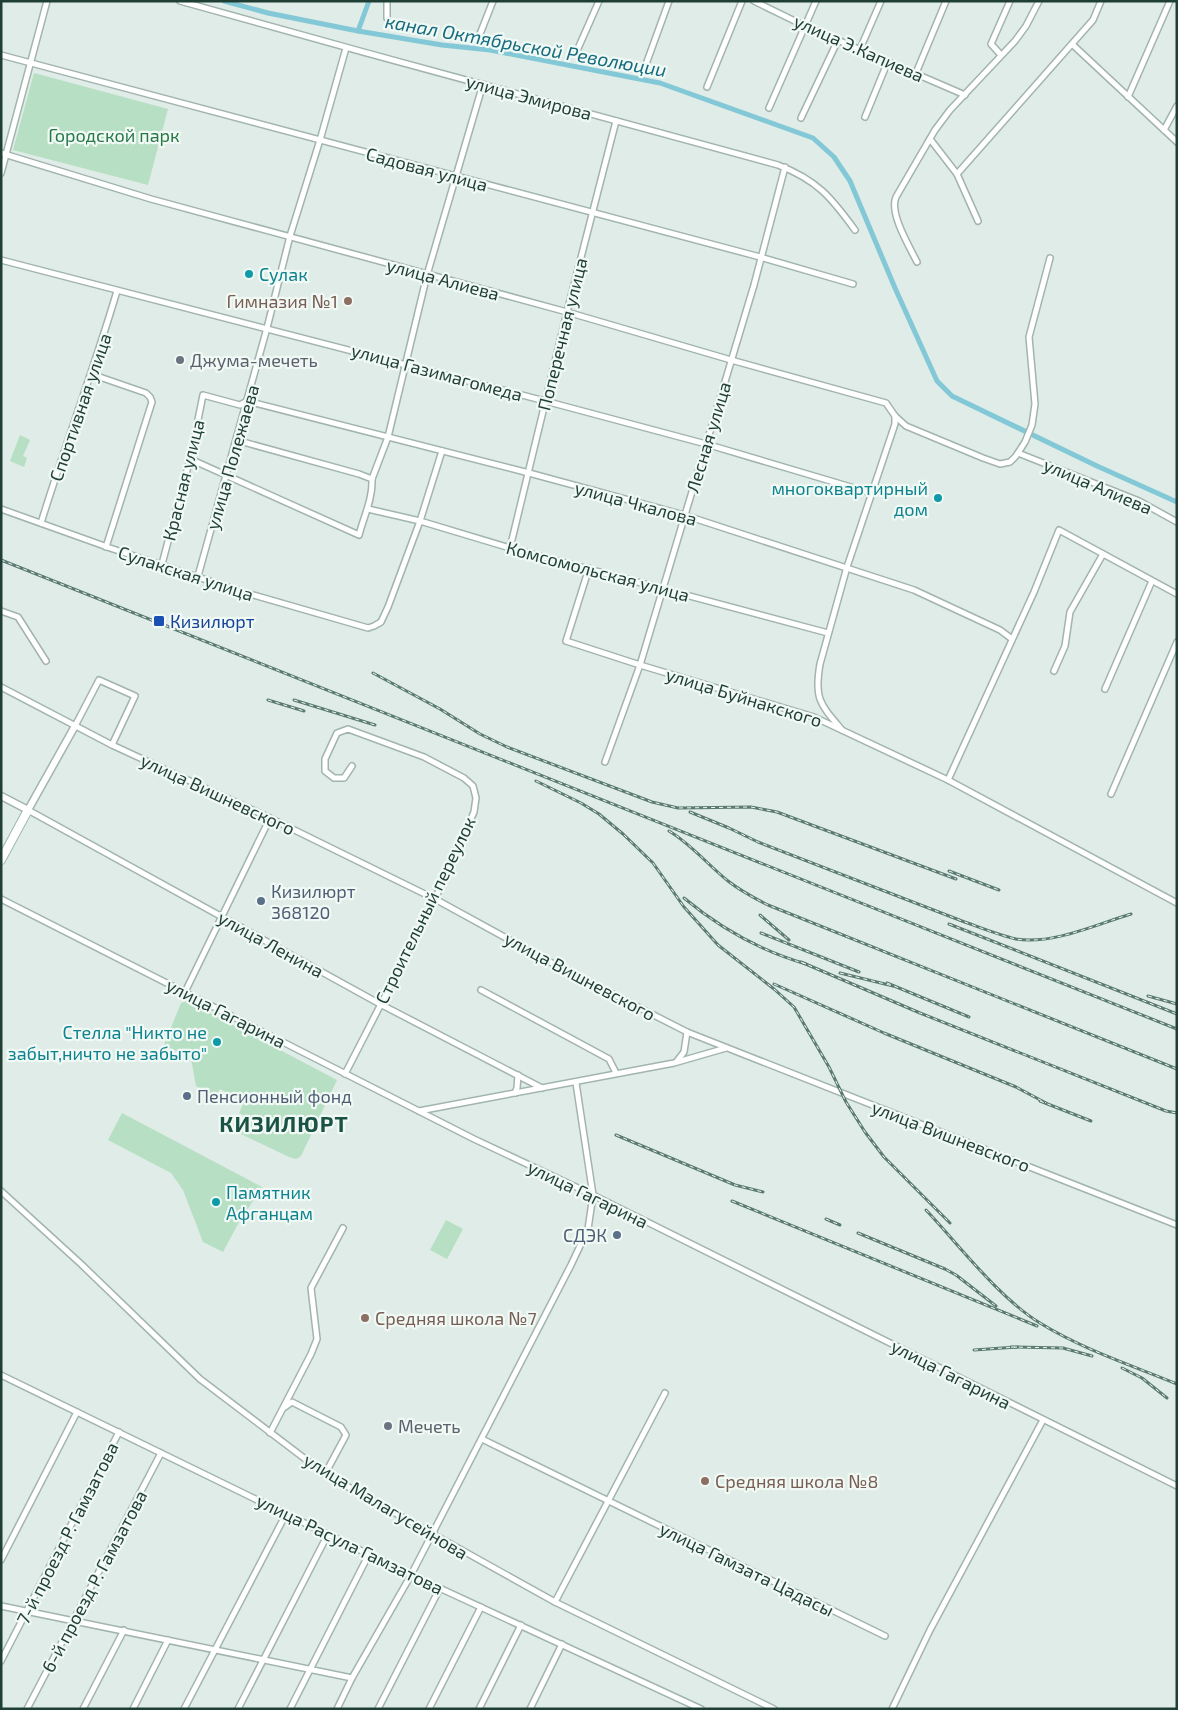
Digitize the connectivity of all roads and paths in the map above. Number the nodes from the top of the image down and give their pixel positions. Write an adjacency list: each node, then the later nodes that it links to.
1 (47, 1): 27 (street)
2 (180, 1): 21 (street, улица Эмирова)
3 (387, 1): 16 (street)
4 (493, 1): 18 (street)
5 (599, 1): 23 (street)
6 (669, 1): 28 (street)
7 (742, 1): 31 (street)
8 (754, 1): 17 (street, улица Э.Капиева)
9 (816, 1): 17 (street)
10 (881, 1): 22 (street)
11 (946, 1): 29 (street)
12 (1010, 1): 24 (street)
13 (1039, 1): 24 (street)
14 (1101, 1): 20 (street)
15 (1170, 1): 33 (street)
16 (387, 18)
17 (805, 26): 19 (street, улица Э.Капиева); 35 (street)
18 (480, 34)
19 (838, 40): 22 (street, улица Э.Капиева); 38 (street)
20 (1072, 45): 33 (street); 47 (street)
21 (346, 48): 30 (street, улица Эмирова); 42 (street, улица Полежаева)
22 (860, 49): 26 (street, улица Э.Капиева)
23 (576, 53)
24 (1001, 54): 32 (street)
25 (1, 55): 27 (street, Садовая улица)
26 (888, 61): 29 (street, улица Э.Капиева); 37 (street)
27 (31, 63): 42 (street, Садовая улица); 44 (street)
28 (645, 67)
29 (916, 73): 32 (street, улица Э.Капиева)
30 (484, 84): 39 (street, улица Эмирова); 48 (street)
31 (707, 87)
32 (965, 95): 41 (street)
33 (1128, 96): 40 (street)
34 (1177, 106): 36 (street)
35 (769, 108)
36 (1174, 116): 40 (street)
37 (865, 117)
38 (801, 118)
39 (616, 121): 45 (street, улица Эмирова); 49 (street, Поперечная улица)
40 (1164, 130): 43 (street)
41 (930, 139): 47 (street); 56 (street)
42 (320, 140): 48 (street, Садовая улица); 52 (street, улица Полежаева)
43 (1177, 142)
44 (4, 154): 46 (street); 52 (street, улица Алиева)
45 (785, 167): 51 (street, улица Эмирова); 53 (street, Лесная улица)
46 (1, 173)
47 (957, 174): 50 (street)
48 (457, 176): 49 (street, Садовая улица); 57 (street)
49 (592, 212): 53 (street, Садовая улица); 60 (street, Поперечная улица)
50 (978, 221)
51 (855, 230)
52 (290, 236): 57 (street, улица Алиева); 61 (street, улица Полежаева)
53 (760, 257): 58 (street, Садовая улица); 62 (street, Лесная улица)
54 (1050, 258): 73 (street)
55 (1, 260): 59 (street, улица Газимагомеда)
56 (917, 262)
57 (427, 275): 60 (street, улица Алиева); 63 (street)
58 (853, 284)
59 (118, 291): 61 (street, улица Газимагомеда); 64 (street, Спортивная улица)
60 (566, 312): 62 (street, улица Алиева); 66 (street, Поперечная улица)
61 (268, 328): 63 (street, улица Газимагомеда); 67 (street, улица Полежаева)
62 (731, 360): 68 (street, улица Алиева); 71 (street, Лесная улица)
63 (406, 364): 66 (street, улица Газимагомеда); 69 (street)
64 (91, 374): 84 (street, Спортивная улица); 85 (street)
65 (204, 395): 67 (street, улица Чкалова); 74 (street, Красная улица)
66 (546, 400): 71 (street, улица Газимагомеда); 75 (street, Поперечная улица)
67 (247, 401): 69 (street, улица Чкалова); 70 (street, улица Полежаева)
68 (896, 416): 73 (street); 78 (street)
69 (388, 437): 72 (street, улица Чкалова); 77 (street)
70 (236, 440): 76 (street, улица Полежаева); 77 (street)
71 (706, 444): 78 (street, улица Газимагомеда); 81 (street, Лесная улица)
72 (442, 451): 75 (street, улица Чкалова); 82 (street)
73 (1018, 453): 83 (street, улица Алиева)
74 (190, 460): 76 (street); 88 (street, Красная улица)
75 (529, 473): 81 (street, улица Чкалова); 86 (street, Поперечная улица)
76 (227, 474): 79 (street); 91 (street, улица Полежаева)
77 (372, 479): 79 (street)
78 (871, 493): 89 (street)
79 (368, 508): 82 (street, Комсомольская улица)
80 (1, 509): 84 (street, Сулакская улица)
81 (684, 515): 89 (street, улица Чкалова); 93 (street, Лесная улица)
82 (420, 521): 86 (street, Комсомольская улица); 91 (street, Сулакская улица)
83 (1177, 522)
84 (41, 523): 85 (street, Сулакская улица)
85 (106, 547): 88 (street, Сулакская улица)
86 (510, 548): 90 (street, Комсомольская улица)
87 (1103, 554): 92 (street); 97 (street); 101 (street)
88 (162, 564): 91 (street, Сулакская улица)
89 (847, 567): 96 (street); 97 (street, улица Чкалова)
90 (589, 568): 93 (street, Комсомольская улица); 100 (street, улица Буйнакского)
91 (198, 576)
92 (1152, 581): 94 (street); 103 (street)
93 (662, 588): 96 (street, Комсомольская улица); 100 (street, Лесная улица)
94 (1177, 594)
95 (1, 611): 99 (street)
96 (828, 633): 105 (street)
97 (1012, 639): 109 (street)
98 (1177, 642): 110 (street)
99 (46, 662)
100 (640, 665): 105 (street, улица Буйнакского); 107 (street, Лесная улица)
101 (1054, 672)
102 (1, 687): 104 (street, улица Вишневского)
103 (1105, 689)
104 (75, 726): 106 (street, улица Вишневского); 106 (street); 112 (street)
105 (842, 730): 109 (street, улица Буйнакского)
106 (112, 745): 113 (street, улица Вишневского)
107 (605, 762)
108 (352, 766): 115 (street, Строительный переулок)
109 (948, 780): 117 (street, улица Буйнакского)
110 (1111, 794)
111 (1, 796): 112 (street, улица Ленина)
112 (28, 810): 114 (main road); 118 (street, улица Ленина)
113 (270, 818): 115 (street, улица Вишневского); 118 (street)
114 (1, 860)
115 (435, 898): 121 (street, Строительный переулок); 122 (street, улица Вишневского)
116 (1, 899): 120 (street, улица Гагарина)
117 (1177, 903)
118 (221, 917): 120 (street); 121 (street, улица Ленина)
119 (481, 990): 125 (street)
120 (185, 992): 126 (street, улица Гагарина)
121 (380, 1004): 126 (street, Строительный переулок); 127 (street, улица Ленина)
122 (687, 1032): 123 (street, улица Вишневского); 124 (street)
123 (726, 1048): 124 (street); 134 (street, улица Вишневского)
124 (674, 1063): 125 (street)
125 (616, 1073): 128 (street)
126 (345, 1074): 131 (street, улица Гагарина)
127 (518, 1075): 129 (street, улица Ленина); 130 (street)
128 (576, 1083): 129 (street); 133 (street)
129 (542, 1088): 130 (street)
130 (515, 1093): 131 (street)
131 (418, 1111): 133 (street, улица Гагарина)
132 (1, 1190): 142 (street, улица Малагусейнова)
133 (593, 1195): 140 (street, улица Гагарина); 143 (street)
134 (1177, 1225)
135 (343, 1228): 138 (street)
136 (1, 1375): 139 (street, улица Расула Гамзатова)
137 (665, 1393): 147 (street)
138 (283, 1409): 142 (street); 145 (street)
139 (76, 1412): 141 (street, улица Расула Гамзатова); 152 (street)
140 (1043, 1420): 146 (street, улица Гагарина); 183 (street)
141 (119, 1432): 144 (street, улица Расула Гамзатова); 158 (street, 7-й проезд Р. Гамзатова)
142 (270, 1433): 145 (street, улица Малагусейнова)
143 (482, 1439): 147 (street, улица Гамзата Цадасы); 150 (street)
144 (161, 1453): 148 (street, улица Расула Гамзатова); 159 (street, 6-й проезд Р. Гамзатова)
145 (325, 1474): 150 (street, улица Малагусейнова)
146 (1177, 1486)
147 (609, 1501): 155 (street); 162 (street, улица Гамзата Цадасы)
148 (286, 1514): 149 (street, улица Расула Гамзатова); 165 (street)
149 (328, 1534): 151 (street, улица Расула Гамзатова); 166 (street)
150 (432, 1535): 153 (street); 155 (street, улица Малагусейнова)
151 (369, 1554): 153 (street, улица Расула Гамзатова); 168 (street)
152 (1, 1560)
153 (411, 1574): 154 (street, улица Расула Гамзатова); 169 (street)
154 (440, 1588): 157 (street, улица Расула Гамзатова); 177 (street)
155 (555, 1602): 182 (street, улица Малагусейнова)
156 (1, 1606): 158 (street)
157 (481, 1607): 160 (street, улица Расула Гамзатова); 178 (street)
158 (26, 1611): 159 (street); 167 (street, 7-й проезд Р. Гамзатова)
159 (73, 1620): 161 (street); 170 (street, 6-й проезд Р. Гамзатова)
160 (521, 1625): 164 (street, улица Расула Гамзатова); 179 (street)
161 (124, 1630): 163 (street); 171 (street)
162 (885, 1636)
163 (168, 1640): 165 (street); 172 (street)
164 (562, 1644): 180 (street); 181 (street, улица Расула Гамзатова)
165 (215, 1650): 166 (street); 173 (street)
166 (263, 1660): 168 (street); 174 (street)
167 (1, 1661)
168 (310, 1670): 169 (street); 175 (street)
169 (352, 1678): 176 (street)
170 (27, 1709)
171 (83, 1709)
172 (133, 1709)
173 (184, 1709)
174 (238, 1709)
175 (290, 1709)
176 (337, 1709)
177 (378, 1709)
178 (429, 1709)
179 (479, 1709)
180 (530, 1709)
181 (701, 1709)
182 (774, 1709)
183 (892, 1709)

